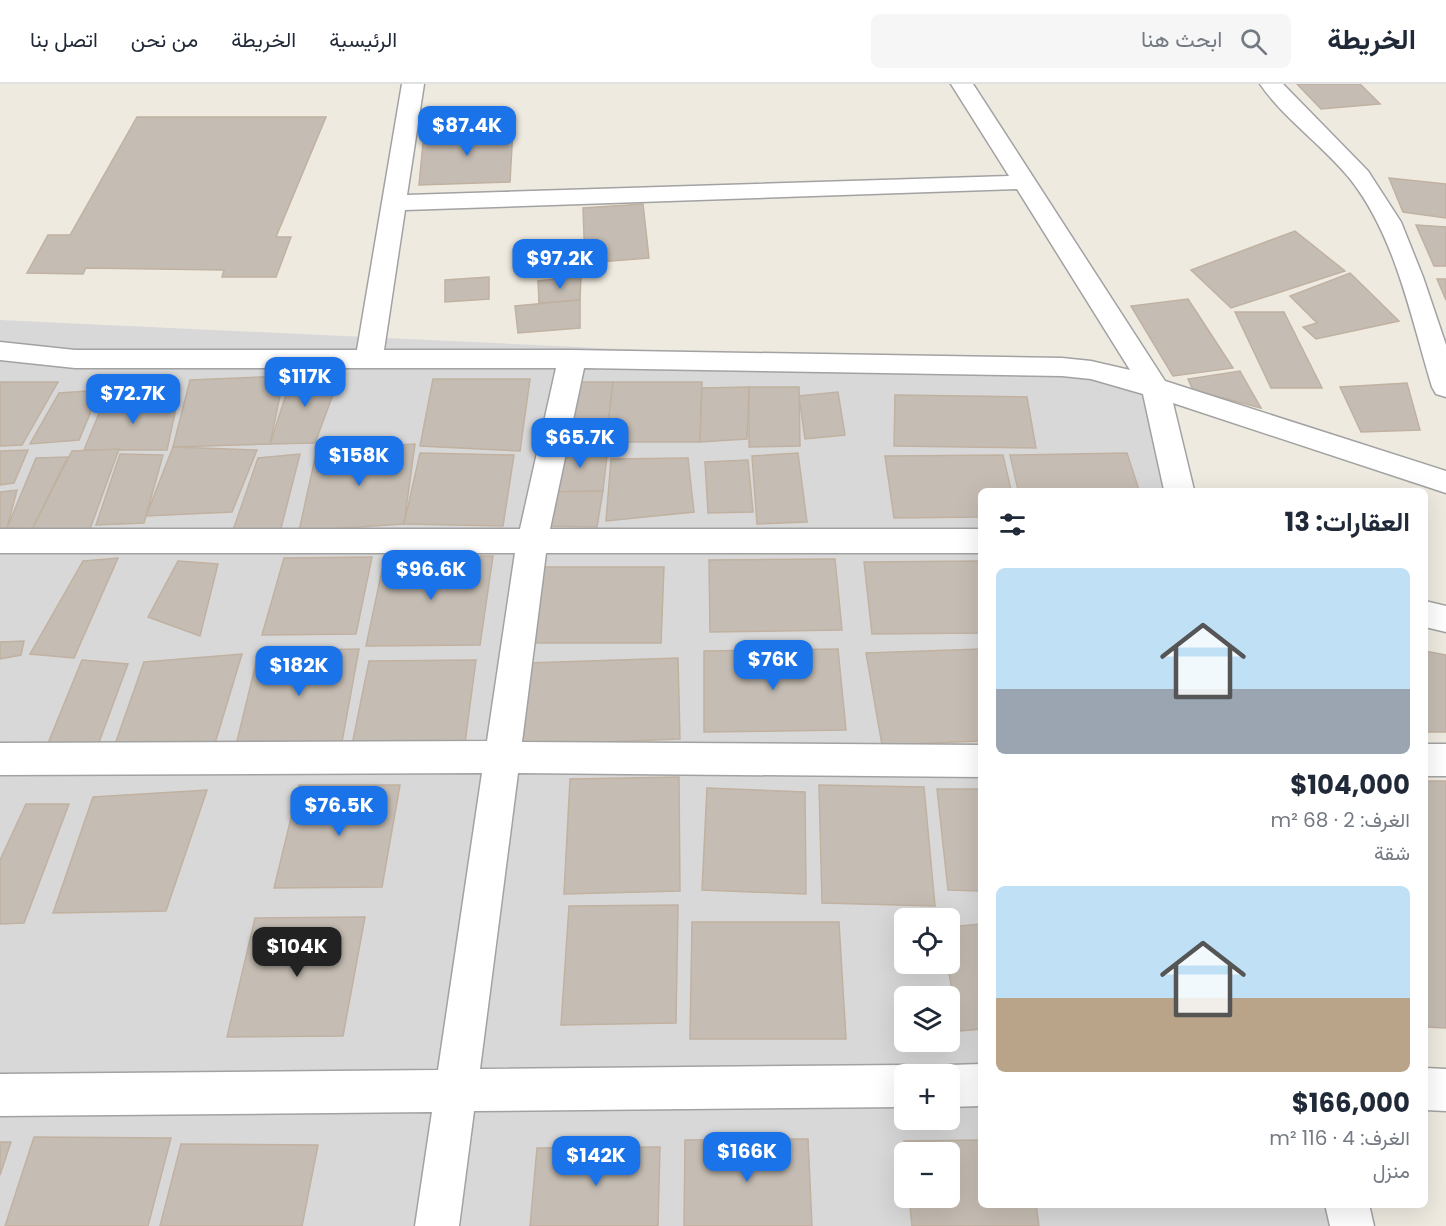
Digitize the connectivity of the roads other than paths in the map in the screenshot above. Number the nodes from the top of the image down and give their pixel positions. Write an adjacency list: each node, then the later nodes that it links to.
1 (413, 84): 5 (street)
2 (962, 84): 4 (street)
3 (1271, 84): 9 (street)
4 (1024, 182): 5 (street); 10 (street)
5 (393, 203): 7 (street)
6 (0, 351): 7 (street)
7 (369, 358): 8 (street)
8 (572, 359): 10 (street); 14 (street)
9 (1446, 387)
10 (1156, 389): 11 (street); 12 (street)
11 (1446, 482)
12 (1179, 488)
13 (0, 541): 14 (street)
14 (532, 542): 15 (street); 18 (street)
15 (978, 542)
16 (1428, 615): 17 (street)
17 (1446, 619)
18 (501, 758): 19 (street); 22 (street); 26 (street)
19 (0, 759)
20 (1428, 760): 21 (street)
21 (1446, 760)
22 (978, 761)
23 (978, 1085): 25 (street)
24 (894, 1086): 26 (street)
25 (960, 1086)
26 (457, 1089): 29 (street); 31 (street)
27 (1428, 1089): 28 (street)
28 (1446, 1090)
29 (0, 1095)
30 (1348, 1208): 32 (street)
31 (437, 1226)
32 (1352, 1226)

